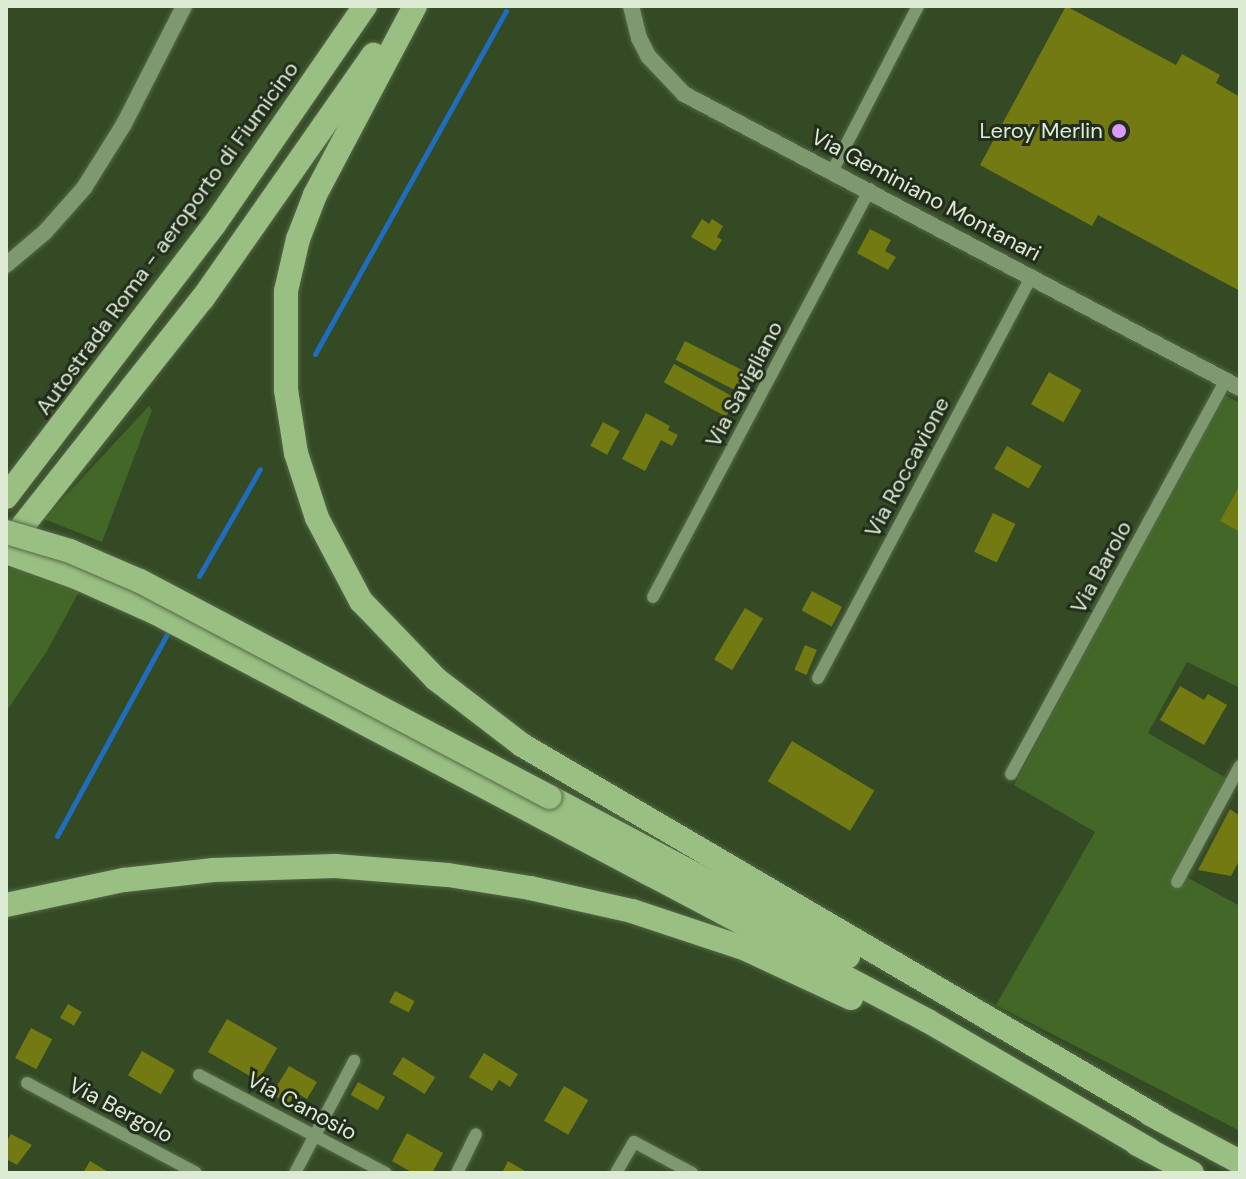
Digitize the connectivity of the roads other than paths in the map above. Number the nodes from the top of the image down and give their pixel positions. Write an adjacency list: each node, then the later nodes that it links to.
1 (184, 6): 9 (street)
2 (365, 6): 12 (highway, Autostrada Roma - aeroporto di Fiumicino)
3 (406, 6): 14 (highway)
4 (415, 6): 25 (highway)
5 (631, 6): 7 (street, Via Geminiano Montanari)
6 (918, 6): 7 (street)
7 (833, 170): 8 (street, Via Geminiano Montanari)
8 (870, 189): 10 (street, Via Geminiano Montanari); 15 (street, Via Savigliano)
9 (6, 265)
10 (1032, 275): 11 (street, Via Geminiano Montanari); 16 (street, Via Roccavione)
11 (1233, 384): 18 (street, Via Barolo)
12 (6, 497)
13 (6, 532): 19 (highway, bridge)
14 (6, 550): 19 (highway)
15 (653, 597)
16 (818, 678)
17 (1240, 766): 20 (street)
18 (1011, 774)
19 (545, 807): 25 (highway); 28 (highway)
20 (1177, 882)
21 (6, 905): 28 (highway)
22 (354, 1061): 27 (street)
23 (199, 1075): 27 (street, Via Canosio)
24 (27, 1083): 30 (street, Via Bergolo)
25 (1162, 1120): 29 (highway)
26 (476, 1134): 33 (street)
27 (314, 1135): 31 (street); 32 (street, Via Canosio)
28 (1150, 1150): 36 (highway)
29 (1240, 1162)
30 (196, 1173)
31 (295, 1173)
32 (386, 1173)
33 (457, 1173)
34 (616, 1173): 35 (street)
35 (692, 1173)
36 (1192, 1173)

